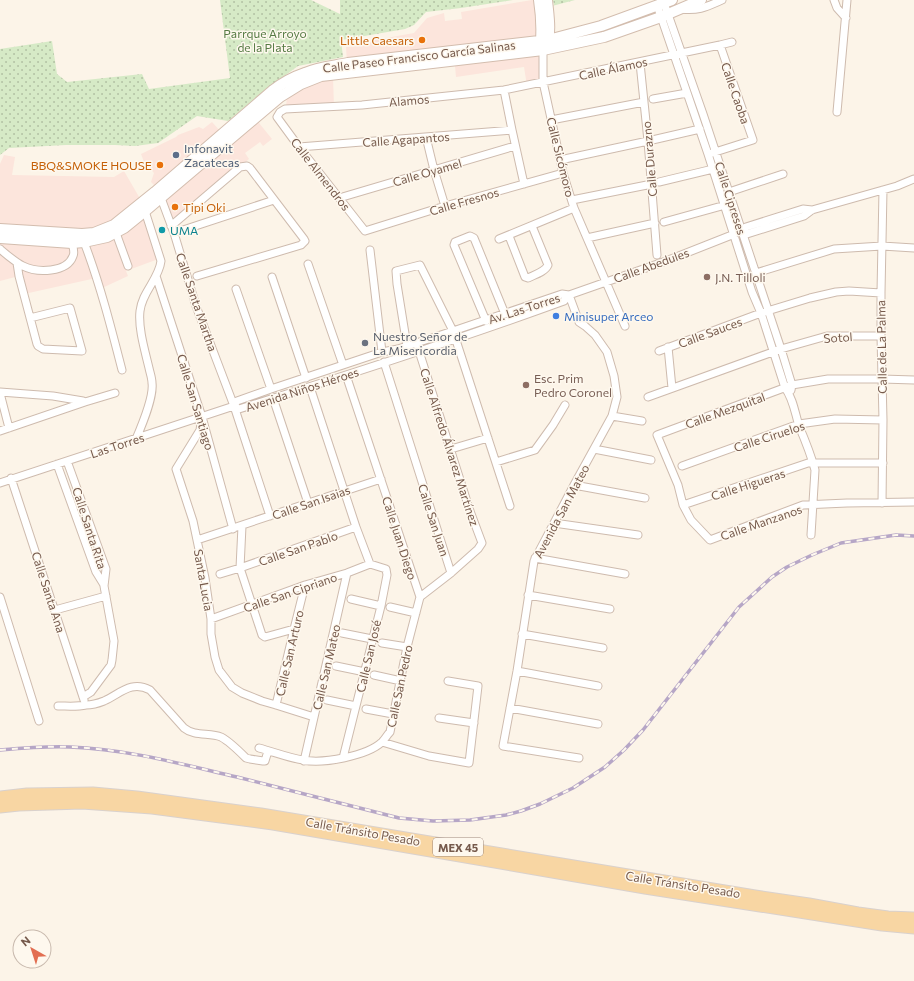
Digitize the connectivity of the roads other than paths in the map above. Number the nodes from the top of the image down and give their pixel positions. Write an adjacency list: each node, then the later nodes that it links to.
1 (539, 0): 12 (main road)
2 (547, 0): 12 (main road)
3 (702, 0): 8 (main road, Calle Paseo Francisco García Salinas)
4 (722, 0): 8 (street)
5 (834, 0): 10 (street)
6 (848, 0): 10 (street)
7 (664, 3): 9 (street, Calle Cipreses); 12 (main road, Calle Paseo Francisco García Salinas)
8 (681, 9): 9 (main road, Calle Paseo Francisco García Salinas)
9 (665, 15): 12 (main road, Calle Paseo Francisco García Salinas); 14 (street, Calle Cipreses)
10 (846, 18): 21 (street)
11 (732, 42): 13 (street, Calle Álamos)
12 (544, 44): 16 (street, Calle Sicómoro); 33 (main road, Calle Paseo Francisco García Salinas); 33 (main road, Calle Paseo Francisco García Salinas)
13 (720, 46): 14 (street, Calle Álamos); 30 (street, Calle Caoba)
14 (679, 54): 15 (street, Calle Álamos); 18 (street, Calle Cipreses); 30 (street, Calle Cipreses)
15 (640, 63): 16 (street, Calle Álamos); 20 (street, Calle Durazno)
16 (543, 82): 17 (street, Alamos); 23 (street, Calle Sicómoro)
17 (504, 90): 22 (street, Alamos); 24 (street)
18 (687, 93): 19 (street); 25 (street, Calle Cipreses)
19 (653, 99)
20 (644, 102): 23 (street); 27 (street, Calle Durazno)
21 (837, 112)
22 (277, 117): 29 (street, Calle Almendros)
23 (551, 120): 32 (street, Calle Sicómoro)
24 (512, 130): 26 (street, Calle Agapantos); 28 (street)
25 (700, 130): 27 (street); 31 (street, Calle Cipreses)
26 (426, 138): 29 (street, Calle Agapantos); 35 (street)
27 (648, 141): 32 (street); 39 (street, Calle Durazno)
28 (515, 146): 35 (street, Calle Oyamel); 40 (street)
29 (299, 147): 44 (street, Calle Almendros)
30 (716, 152): 31 (street); 42 (street, Calle Cipreses)
31 (708, 154): 34 (street, Calle Cipreses)
32 (560, 160): 36 (street, Calle Sicómoro)
33 (192, 166): 43 (main road, Calle Paseo Francisco García Salinas)
34 (713, 169): 39 (street); 48 (street, Calle Cipreses)
35 (434, 170): 44 (street, Calle Oyamel); 49 (street)
36 (562, 173): 40 (street, Calle Fresnos); 46 (street, Calle Sicómoro)
37 (783, 174): 42 (street)
38 (914, 179): 41 (street, Calle Abedules)
39 (655, 183): 46 (street); 53 (street, Calle Durazno)
40 (524, 184): 49 (street, Calle Fresnos)
41 (883, 190): 58 (street, Calle Abedules); 68 (street, Calle de La Palma)
42 (729, 192): 47 (street, Calle Cipreses)
43 (158, 195): 51 (main road); 54 (street, Calle Santa Martha); 56 (main road, Calle Paseo Francisco García Salinas)
44 (339, 198): 57 (street, Calle Almendros)
45 (274, 200): 54 (street); 60 (street); 78 (street)
46 (572, 200): 50 (street, Calle Sicómoro)
47 (733, 203): 48 (street); 58 (street, Calle Cipreses)
48 (724, 205): 52 (street); 61 (street, Calle Cipreses)
49 (445, 206): 57 (street, Calle Fresnos)
50 (574, 208): 55 (street); 64 (street, Calle Sicómoro)
51 (145, 211): 59 (main road); 77 (street)
52 (664, 222)
53 (655, 223): 64 (street); 72 (street, Calle Durazno)
54 (171, 226): 60 (street, Calle Santa Martha)
55 (532, 226): 62 (street); 62 (street)
56 (0, 229)
57 (365, 231)
58 (742, 231): 61 (street, Calle Abedules); 76 (street, Calle Cipreses)
59 (116, 233): 66 (main road); 75 (street)
60 (174, 234): 123 (street, Calle Santa Martha)
61 (734, 234): 80 (street, Calle Abedules); 85 (street, Calle Cipreses)
62 (509, 236): 65 (street)
63 (0, 238): 67 (main road)
64 (587, 238): 80 (street, Calle Sicómoro)
65 (499, 239)
66 (84, 242): 67 (main road); 105 (street)
67 (72, 243): 73 (street)
68 (882, 246): 69 (street); 76 (street); 82 (street, Calle de La Palma)
69 (914, 248)
70 (0, 249): 73 (street)
71 (370, 250): 99 (street)
72 (657, 255)
73 (17, 263): 87 (street)
74 (308, 264): 103 (street)
75 (128, 266)
76 (756, 273): 84 (street, Calle Cipreses)
77 (156, 276): 125 (street, Calle San Santiago); 131 (street)
78 (197, 276)
79 (272, 277): 108 (street)
80 (606, 282): 83 (street, Calle Abedules); 89 (street, Calle Sicómoro)
81 (236, 289): 115 (street)
82 (880, 293): 84 (street, Calle Sauces); 91 (street, Calle de La Palma)
83 (569, 295): 86 (street, Av. Las Torres); 92 (street, Av. Las Torres); 124 (street, Avenida San Mateo)
84 (769, 310): 85 (street, Calle Sauces); 96 (street, Calle Cipreses)
85 (760, 313): 95 (street, Calle Sauces); 100 (street, Calle Cipreses)
86 (505, 314): 88 (street, Av. Las Torres); 88 (street)
87 (30, 318): 87 (street)
88 (486, 320): 90 (street, Av. Las Torres)
89 (626, 326)
90 (453, 331): 92 (street); 93 (street, Av. Las Torres); 94 (street)
91 (881, 336): 96 (street, Sotol); 109 (street, Calle de La Palma)
92 (455, 339): 97 (street, Av. Las Torres); 132 (street)
93 (417, 343): 94 (street, Av. Las Torres); 97 (street, Calle Alfredo Álvarez Martínez)
94 (407, 346): 99 (street, Av. Las Torres)
95 (668, 348): 98 (street, Calle Sauces); 114 (street)
96 (781, 349): 100 (street, Sotol); 112 (street, Calle Cipreses)
97 (419, 351): 102 (street, Av. Las Torres); 133 (street, Calle Alfredo Álvarez Martínez)
98 (659, 351)
99 (382, 352): 101 (street, Avenida Niños Héroes)
100 (773, 352): 114 (street); 116 (street, Calle Cipreses)
101 (360, 360): 103 (street, Avenida Niños Héroes); 104 (street)
102 (384, 362): 104 (street, Avenida Niños Héroes); 166 (street, Calle San Juan)
103 (343, 365): 106 (street, Avenida Niños Héroes)
104 (364, 369): 107 (street, Avenida Niños Héroes)
105 (122, 370)
106 (324, 372): 108 (street, Avenida Niños Héroes); 111 (street)
107 (346, 375): 111 (street, Avenida Niños Héroes); 143 (street, Calle Juan Diego)
108 (306, 378): 115 (street, Avenida Niños Héroes)
109 (882, 379): 110 (street); 112 (street); 126 (street, Calle de La Palma)
110 (914, 380)
111 (327, 381): 113 (street, Avenida Niños Héroes)
112 (792, 385): 116 (street)
113 (310, 387): 120 (street, Avenida Niños Héroes); 146 (street)
114 (672, 388): 119 (street)
115 (271, 389): 123 (street, Avenida Niños Héroes)
116 (787, 391): 128 (street, Calle Cipreses); 151 (street, Calle Mezquital)
117 (0, 392): 121 (street); 129 (street)
118 (115, 393): 121 (street)
119 (648, 397)
120 (273, 398): 123 (street, Avenida Niños Héroes); 149 (street)
121 (85, 402): 129 (street)
122 (565, 405): 137 (street)
123 (234, 406): 125 (street, Las Torres); 154 (street, Calle Santa Martha)
124 (612, 416): 127 (street); 134 (street, Avenida San Mateo)
125 (202, 417): 131 (street, Las Torres); 158 (street, Calle San Santiago); 161 (street, Santa Lucia)
126 (883, 420): 128 (street, Calle Ciruelos); 139 (street, Calle de La Palma)
127 (642, 421)
128 (799, 424): 138 (street, Calle Cipreses); 141 (street, Calle Ciruelos)
129 (9, 428): 130 (street)
130 (0, 431)
131 (136, 438): 136 (street, Las Torres)
132 (488, 438): 133 (street); 137 (street)
133 (451, 449): 166 (street, Calle Alfredo Álvarez Martínez)
134 (594, 449): 135 (street); 145 (street, Avenida San Mateo)
135 (651, 460)
136 (67, 461): 140 (street, Las Torres); 170 (street, Calle Santa Rita)
137 (496, 462): 153 (street)
138 (813, 463): 139 (street, Calle Higueras); 151 (street, Calle Higueras); 152 (street, Calle Cipreses)
139 (883, 463): 150 (street, Calle de La Palma)
140 (57, 464): 142 (street, Las Torres); 170 (street, Calle Santa Rita)
141 (682, 466)
142 (11, 478): 144 (street, Las Torres); 179 (street, Calle Santa Ana)
143 (381, 479): 146 (street, Calle San Isaias); 174 (street, Calle Juan Diego)
144 (0, 483)
145 (574, 485): 147 (street); 155 (street, Avenida San Mateo)
146 (344, 491): 149 (street, Calle San Isaias); 157 (street)
147 (645, 498)
148 (914, 502): 150 (street, Calle Manzanos)
149 (308, 503): 154 (street, Calle San Isaias)
150 (882, 503): 152 (street, Calle Manzanos)
151 (683, 505): 152 (street, Calle Manzanos)
152 (812, 505): 160 (street, Calle Cipreses)
153 (510, 506)
154 (270, 516): 156 (street, Calle San Isaias)
155 (554, 523): 159 (street); 162 (street, Avenida San Mateo)
156 (242, 526): 158 (street, Calle San Isaias); 164 (street)
157 (356, 527): 163 (street); 164 (street, Calle San Pablo)
158 (233, 529): 161 (street, Calle San Isaias)
159 (638, 535)
160 (811, 535)
161 (197, 540): 182 (street, Santa Lucia)
162 (536, 558): 168 (street); 171 (street, Avenida San Mateo)
163 (370, 564): 165 (street, Calle San Cipriano); 177 (street, Calle San José)
164 (240, 568): 167 (street, Calle San Pablo); 176 (street)
165 (347, 573): 169 (street, Calle San Cipriano); 206 (street, Calle San Mateo)
166 (451, 573): 174 (street)
167 (220, 574)
168 (625, 574)
169 (305, 585): 176 (street, Calle San Cipriano); 183 (street, Calle San Arturo)
170 (104, 586): 172 (street)
171 (528, 595): 180 (street); 185 (street, Avenida San Mateo)
172 (106, 596): 179 (street); 197 (street)
173 (0, 597): 208 (street)
174 (420, 597): 181 (street, Calle San Pedro)
175 (351, 599): 177 (street)
176 (252, 604): 182 (street, Calle San Cipriano); 183 (street)
177 (381, 606): 186 (street, Calle San José)
178 (390, 608): 181 (street)
179 (55, 610): 197 (street, Calle Santa Ana)
180 (610, 610)
181 (416, 613): 188 (street, Calle San Pedro)
182 (211, 620): 199 (street)
183 (294, 629): 199 (street, Calle San Arturo)
184 (342, 633): 186 (street)
185 (522, 634): 189 (street); 191 (street, Avenida San Mateo)
186 (372, 639): 192 (street, Calle San José)
187 (382, 643): 188 (street)
188 (407, 647): 194 (street, Calle San Pedro)
189 (603, 648)
190 (336, 666): 192 (street)
191 (517, 671): 196 (street); 203 (street, Avenida San Mateo)
192 (365, 672): 202 (street, Calle San José)
193 (374, 675): 194 (street)
194 (401, 681): 205 (street, Calle San Pedro)
195 (448, 681): 209 (street)
196 (598, 686)
197 (83, 697): 201 (street, Calle Santa Ana)
198 (327, 700): 202 (street)
199 (276, 704): 206 (street, Calle San Arturo)
200 (58, 706): 201 (street)
201 (86, 706): 213 (street)
202 (356, 706): 214 (street, Calle San José)
203 (510, 708): 210 (street); 215 (street, Avenida San Mateo)
204 (366, 709): 205 (street)
205 (393, 714): 211 (street, Calle San Pedro)
206 (314, 717): 216 (street, Calle San Mateo)
207 (439, 718): 209 (street)
208 (39, 721)
209 (474, 723): 211 (street)
210 (598, 724)
211 (382, 742): 214 (street, Calle San Pedro)
212 (259, 748): 213 (street, Calle San Pedro)
213 (268, 751): 216 (street, Calle San Pedro)
214 (343, 758): 216 (street, Calle San Pedro)
215 (579, 758)
216 (304, 761)
217 (0, 797): 219 (main road, Calle Tránsito Pesado / MEX 45)
218 (0, 807): 220 (main road, Calle Tránsito Pesado / MEX 45)
219 (914, 918)
220 (914, 928)

